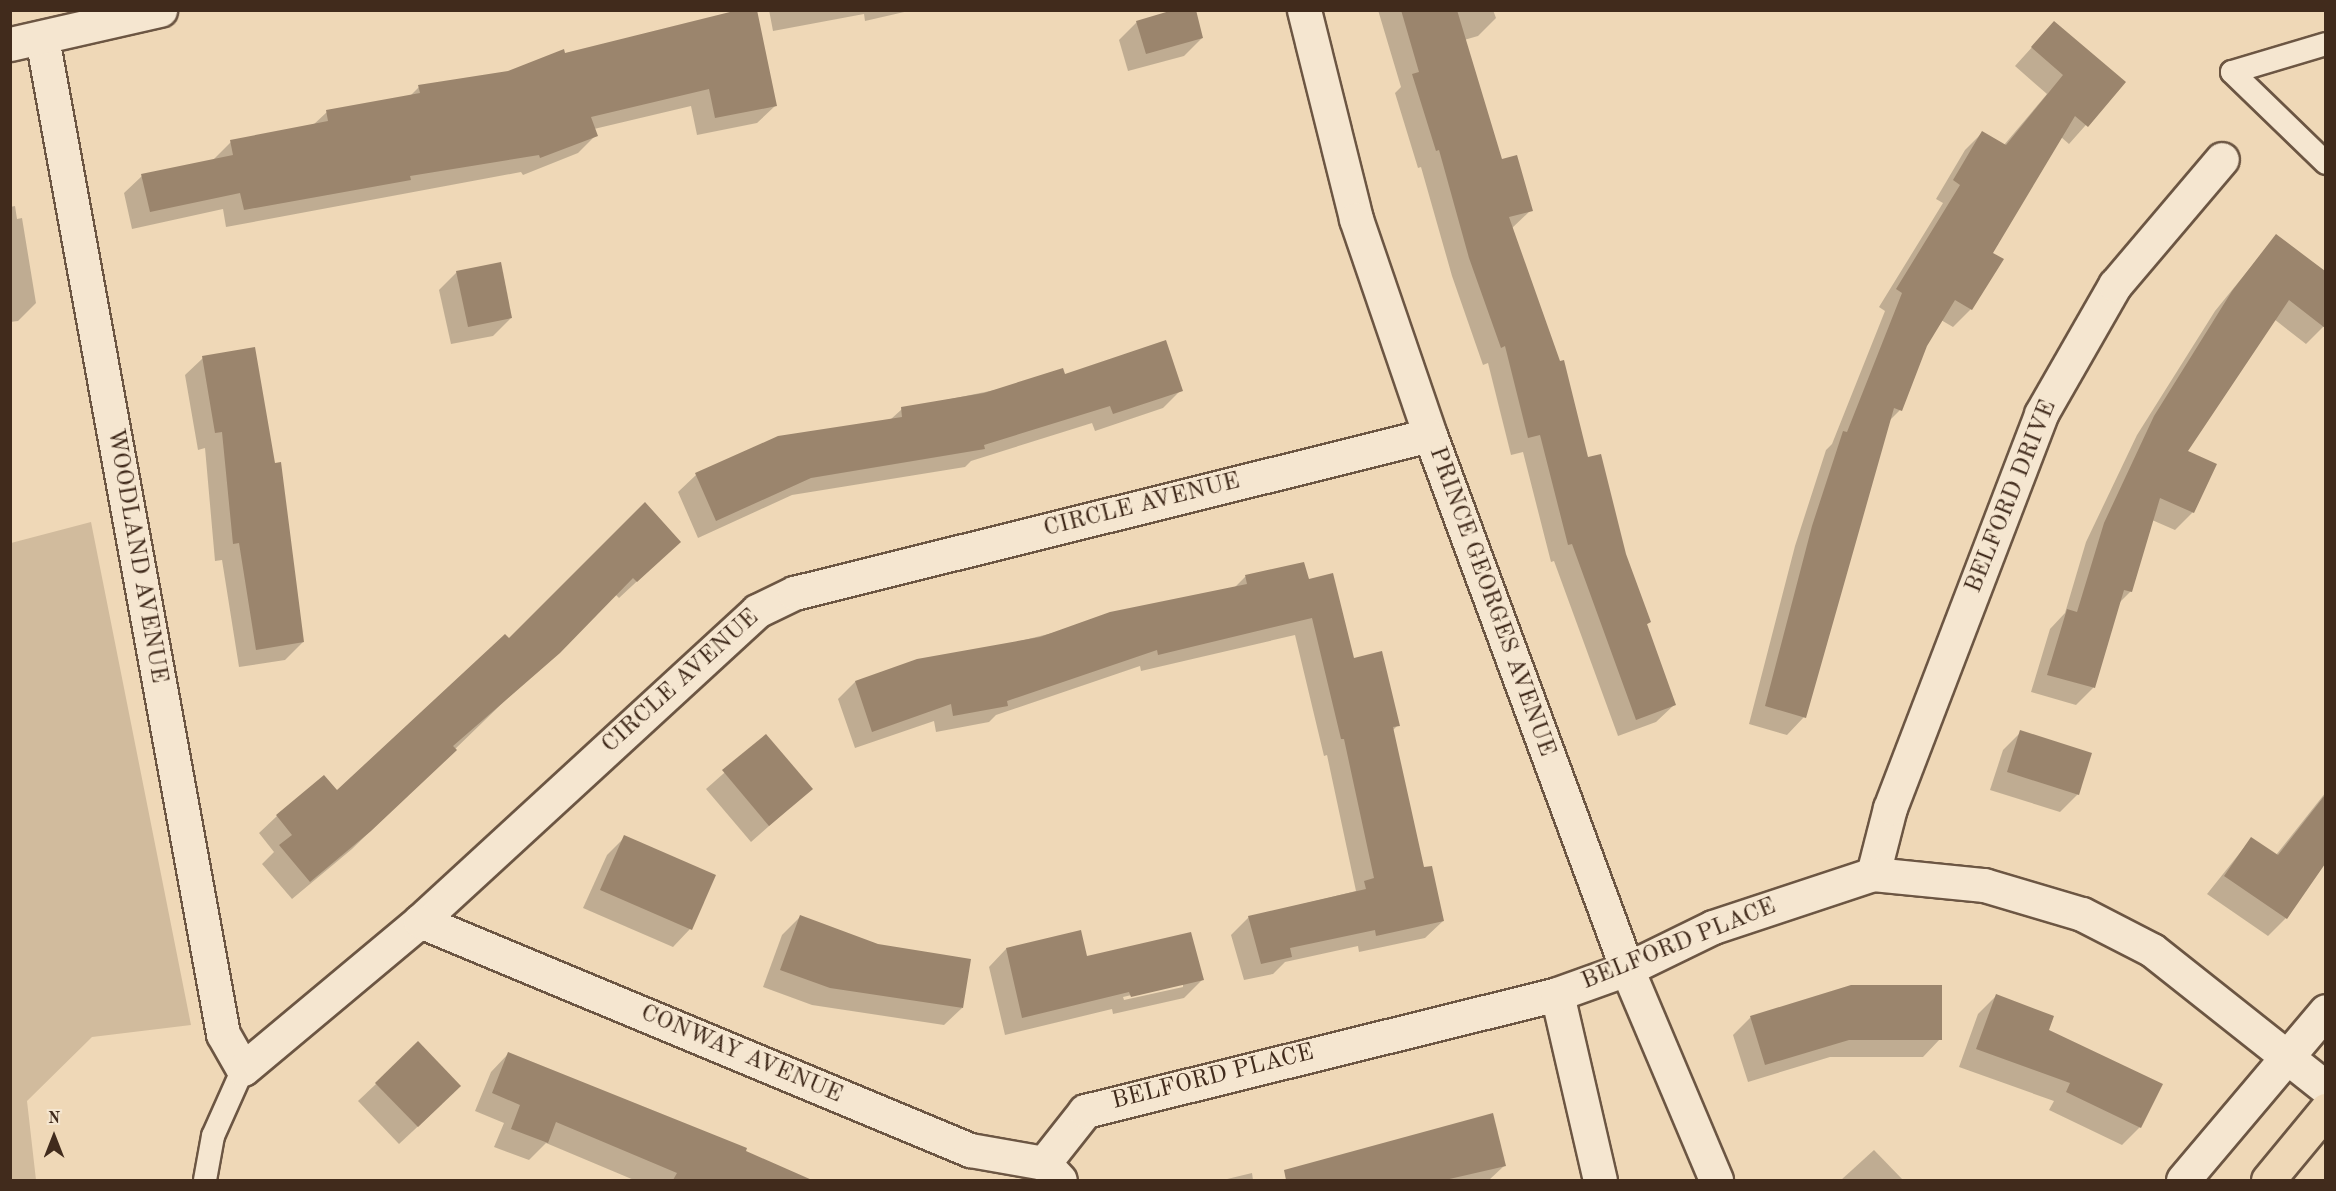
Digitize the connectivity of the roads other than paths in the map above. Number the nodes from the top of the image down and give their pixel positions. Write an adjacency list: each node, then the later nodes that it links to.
1 (160, 10): 3 (street)
2 (1304, 10): 8 (street, PRINCE GEORGES AVENUE)
3 (42, 38): 4 (street); 15 (street, WOODLAND AVENUE)
4 (10, 44)
5 (2325, 44): 7 (lane)
6 (2222, 159): 9 (street, BELFORD DRIVE)
7 (2325, 163)
8 (1430, 435): 10 (street, CIRCLE AVENUE); 11 (street, PRINCE GEORGES AVENUE)
9 (1873, 874): 11 (street, BELFORD PLACE); 14 (street, BELFORD PLACE)
10 (420, 921): 15 (street, CIRCLE AVENUE); 18 (street, CONWAY AVENUE)
11 (1627, 969): 12 (street, BELFORD PLACE); 21 (street, PRINCE GEORGES AVENUE)
12 (1557, 994): 18 (street, BELFORD PLACE); 20 (street)
13 (2325, 1011): 14 (street)
14 (2288, 1056): 16 (street, BELFORD PLACE); 22 (street)
15 (243, 1069): 19 (lane)
16 (2325, 1088)
17 (2325, 1110): 23 (main road)
18 (1052, 1172)
19 (205, 1180)
20 (1600, 1180)
21 (1716, 1180)
22 (2183, 1180)
23 (2268, 1180)

